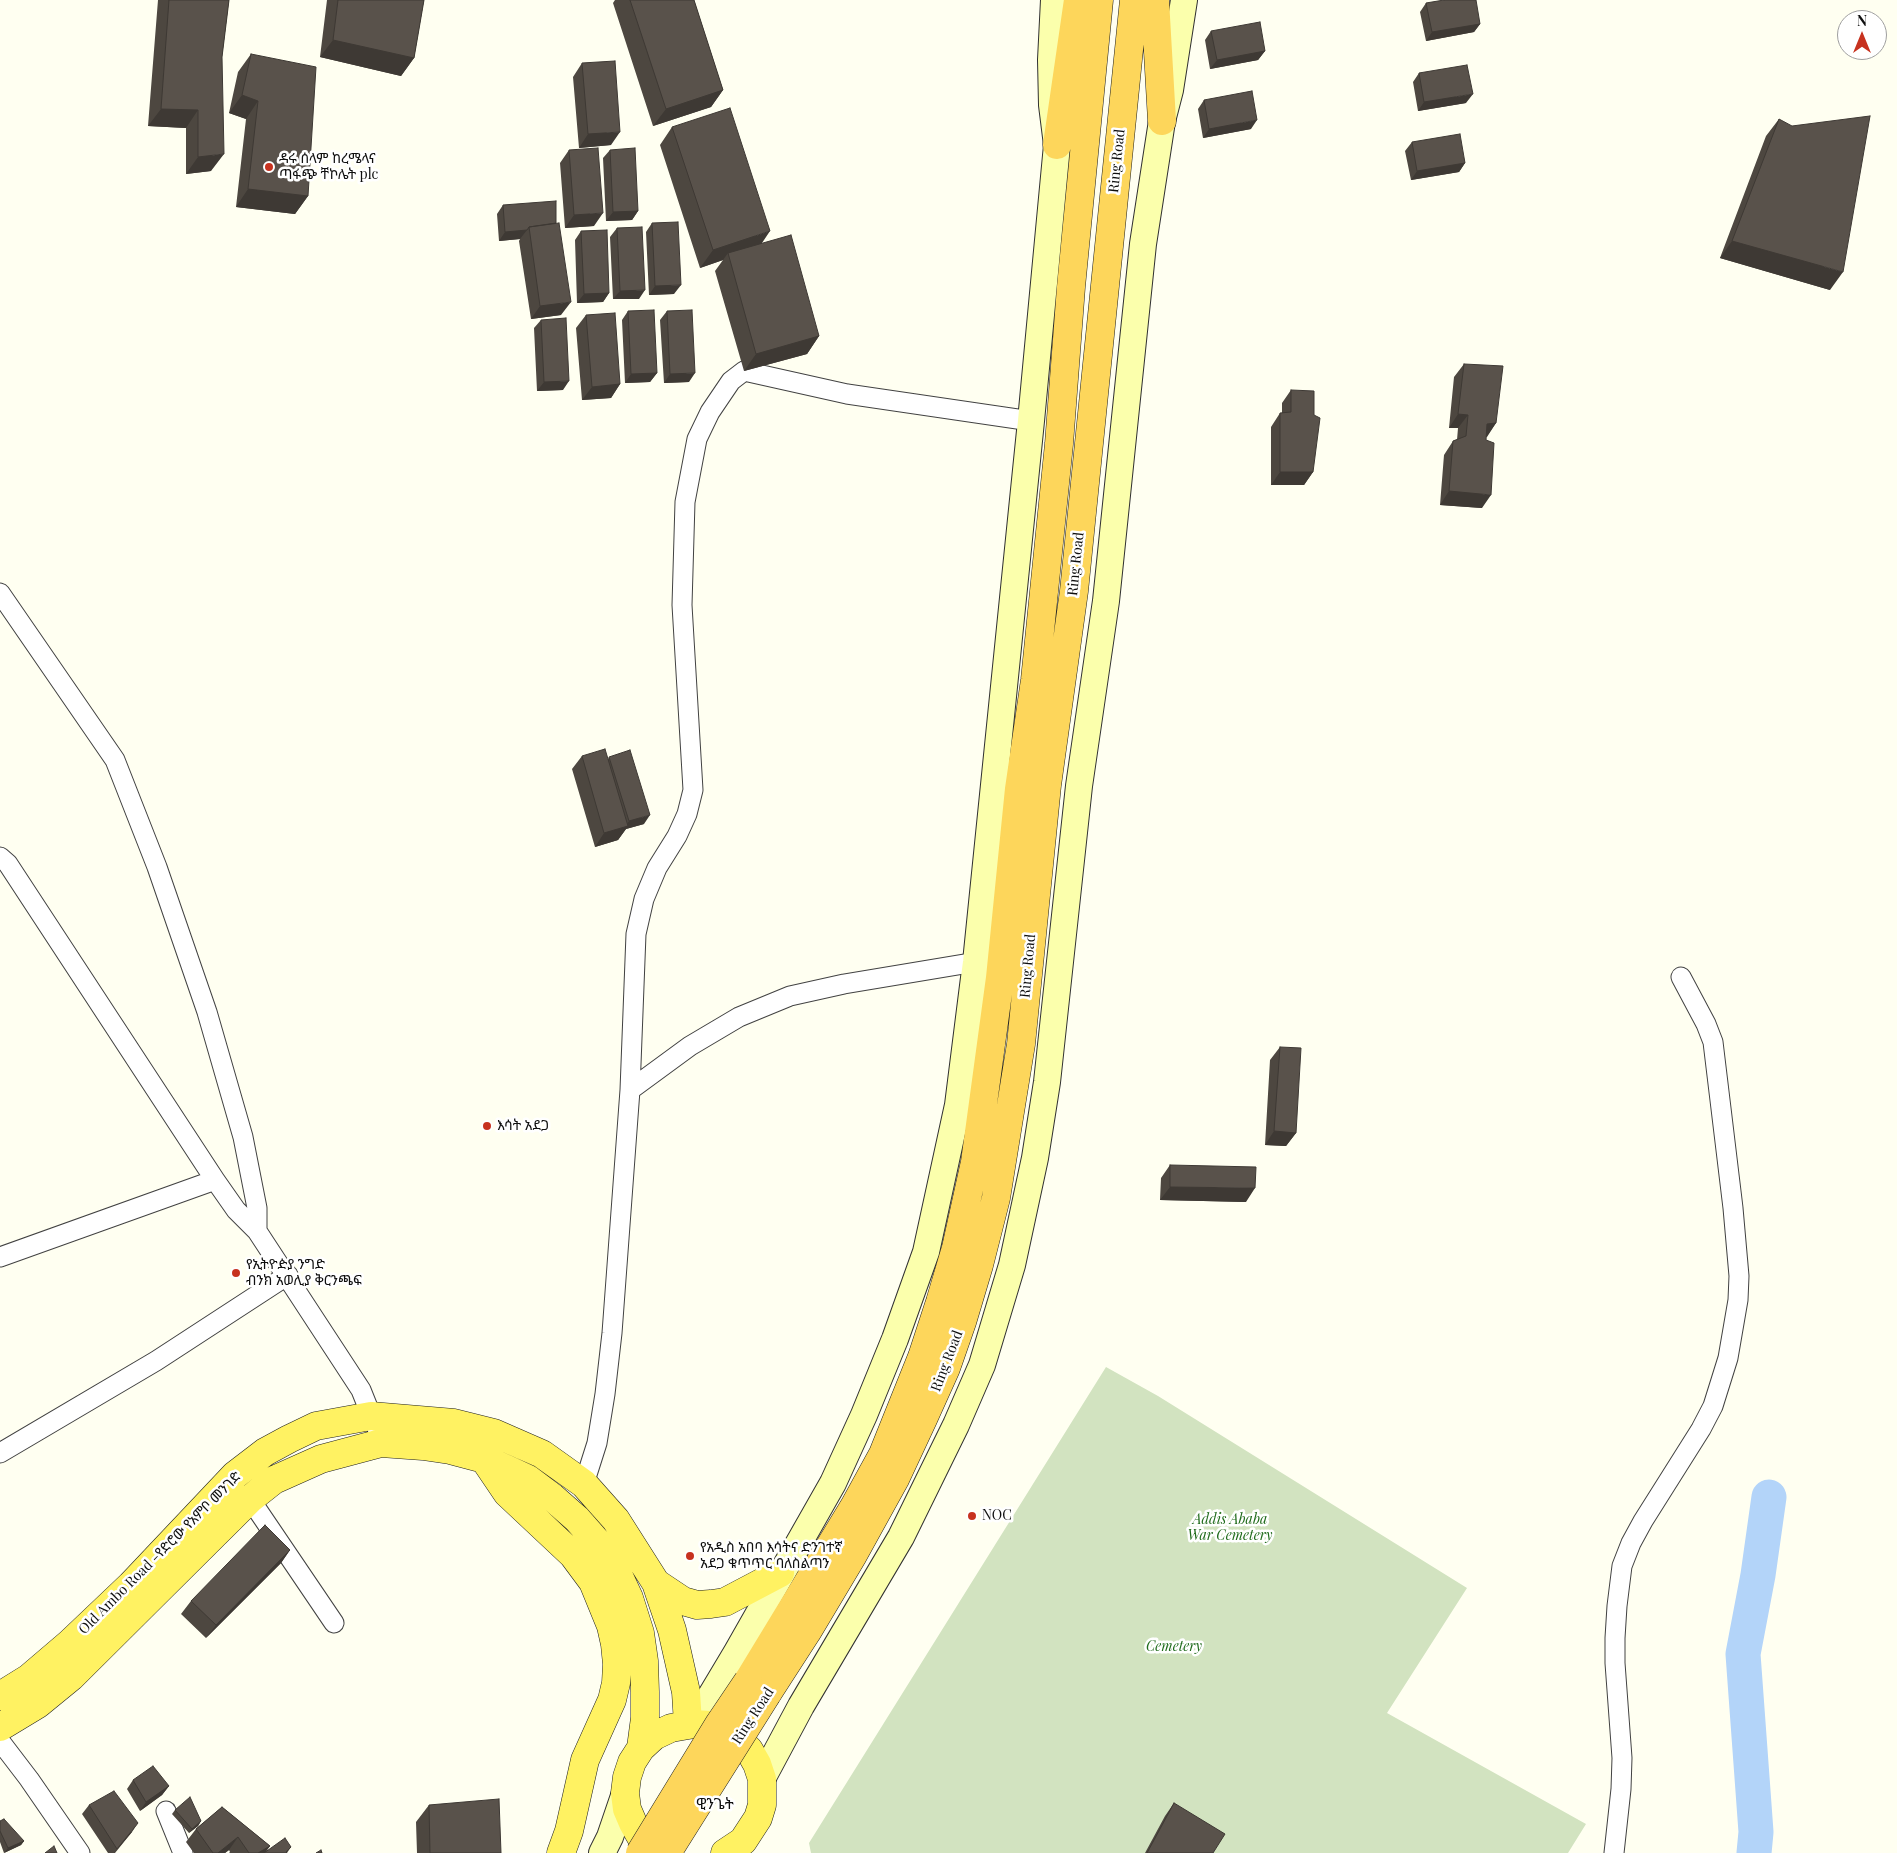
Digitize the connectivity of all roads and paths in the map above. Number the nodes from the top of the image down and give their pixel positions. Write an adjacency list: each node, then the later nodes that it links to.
1 (1054, 0): 8 (main road)
2 (1078, 0): 8 (highway)
3 (1099, 0): 41 (highway, Ring Road, bridge)
4 (1134, 0): 42 (highway, Ring Road, bridge)
5 (1155, 0): 7 (highway)
6 (1184, 0): 7 (main road)
7 (1162, 120): 33 (main road)
8 (1057, 145): 9 (main road)
9 (1031, 421): 12 (main road); 14 (street)
10 (0, 594): 16 (street)
11 (0, 857): 15 (street)
12 (976, 962): 14 (street); 25 (main road)
13 (1682, 977): 44 (street)
14 (630, 1090): 23 (street)
15 (215, 1180): 16 (street); 17 (street)
16 (258, 1231): 18 (street)
17 (0, 1257)
18 (288, 1275): 19 (street); 21 (street)
19 (371, 1416): 20 (street); 23 (main road, Old Ambo Road -የድሮው የአምቦ መንገድ); 28 (main road, Old Ambo Road -የድሮው የአምቦ መንገድ)
20 (381, 1443): 22 (main road, Old Ambo Road -የድሮው የአምቦ መንገድ); 24 (main road, Old Ambo Road -የድሮው የአምቦ መንገድ)
21 (0, 1453)
22 (484, 1459): 32 (main road, Old Ambo Road -የድሮው የአምቦ መንገድ); 39 (main road)
23 (584, 1484): 26 (main road, Old Ambo Road -የድሮው የአምቦ መንገድ)
24 (250, 1499): 27 (street); 30 (main road, Old Ambo Road -የድሮው የአምቦ መንገድ)
25 (780, 1573): 26 (main road); 29 (main road)
26 (656, 1583): 29 (main road, Old Ambo Road -የድሮው የአምቦ መንገድ)
27 (334, 1623)
28 (0, 1696)
29 (691, 1724): 32 (main road); 33 (main road)
30 (0, 1727)
31 (0, 1741): 37 (street)
32 (641, 1748): 34 (main road)
33 (762, 1779): 36 (main road)
34 (625, 1793): 40 (main road); 42 (main road)
35 (166, 1811): 38 (street)
36 (753, 1841): 43 (main road)
37 (80, 1853)
38 (183, 1853)
39 (561, 1853)
40 (602, 1853)
41 (640, 1853)
42 (665, 1853)
43 (725, 1853)
44 (1614, 1853)

